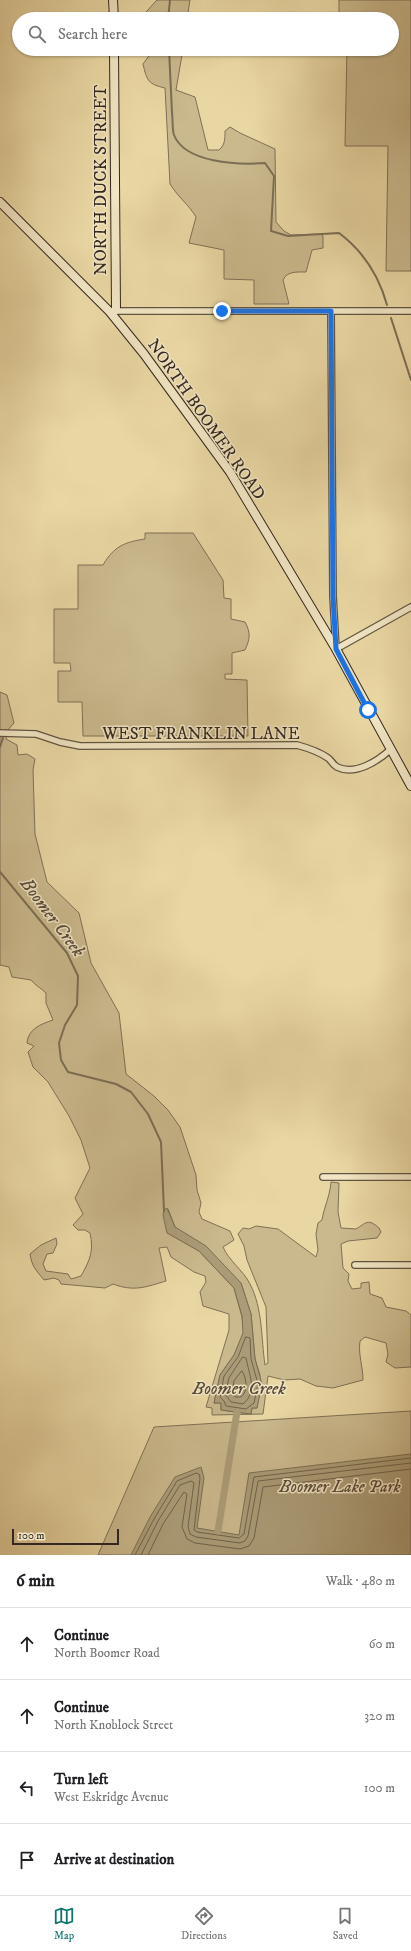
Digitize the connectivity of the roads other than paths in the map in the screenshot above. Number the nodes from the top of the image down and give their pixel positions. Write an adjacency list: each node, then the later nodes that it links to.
1 (113, 0): 2 (main road)
2 (114, 12)
3 (114, 56): 5 (main road, NORTH DUCK STREET)
4 (0, 202): 5 (main road, NORTH BOOMER ROAD)
5 (113, 311): 6 (street); 9 (main road, NORTH BOOMER ROAD)
6 (331, 311): 7 (street); 9 (street)
7 (411, 311)
8 (411, 607): 9 (street)
9 (336, 649): 11 (main road, NORTH BOOMER ROAD)
10 (0, 733): 11 (street, WEST FRANKLIN LANE)
11 (391, 749): 12 (main road, NORTH BOOMER ROAD)
12 (411, 786)
13 (323, 1177): 14 (street)
14 (411, 1177)
15 (355, 1265): 16 (street)
16 (411, 1265)

